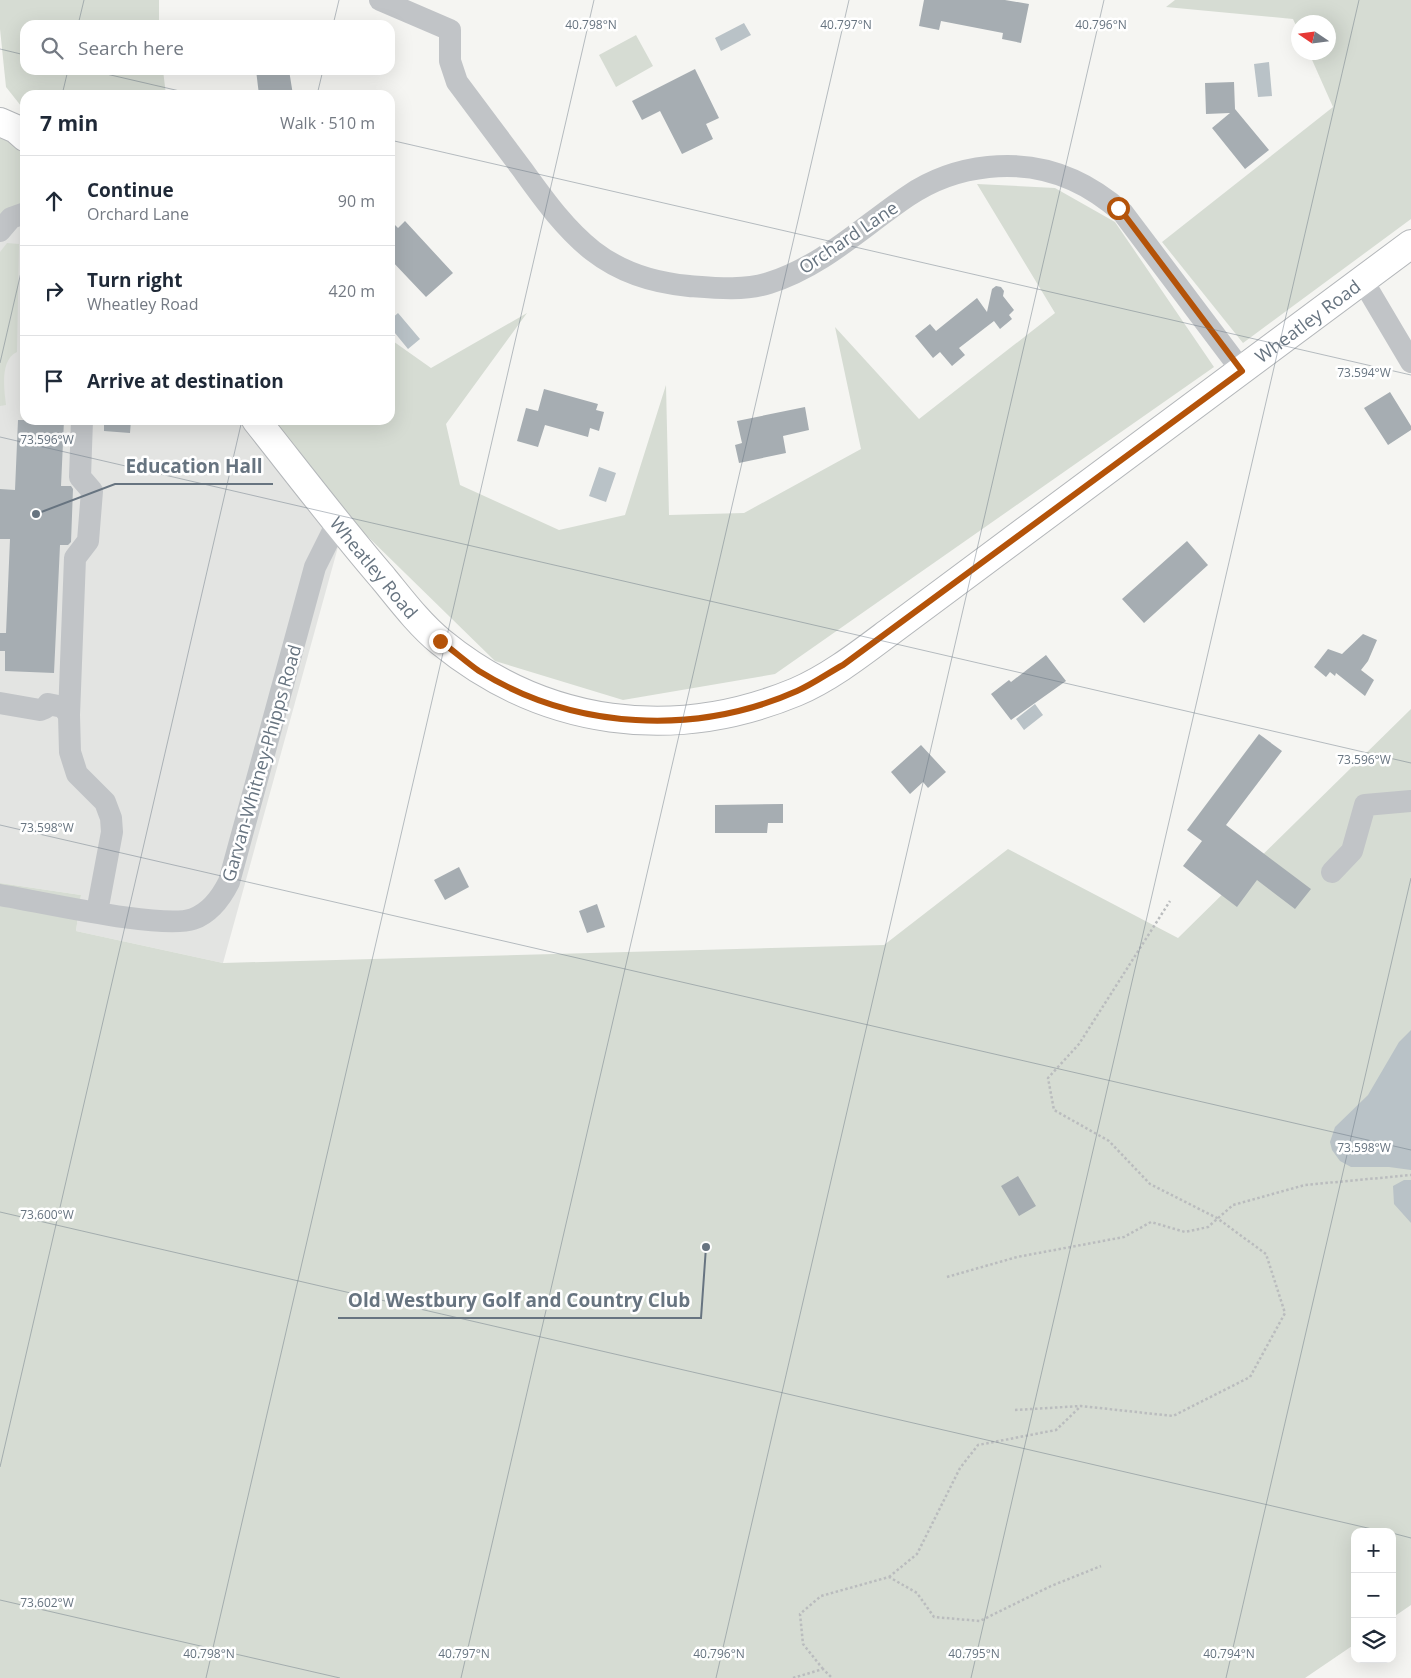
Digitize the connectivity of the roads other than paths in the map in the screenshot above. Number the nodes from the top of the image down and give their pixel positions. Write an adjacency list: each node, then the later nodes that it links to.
1 (380, 0): 9 (street, Orchard Lane)
2 (0, 122): 3 (main road)
3 (20, 133)
4 (20, 215): 5 (street)
5 (0, 231)
6 (1411, 244): 7 (main road, Wheatley Road)
7 (1362, 281): 8 (street); 9 (main road, Wheatley Road)
8 (1411, 362)
9 (1242, 371): 12 (main road, Wheatley Road)
10 (82, 425): 14 (street)
11 (260, 425): 12 (main road, Wheatley Road)
12 (337, 523): 18 (street, Garvan-Whitney-Phipps Road)
13 (0, 703): 14 (street)
14 (69, 715): 18 (street)
15 (1411, 800): 16 (street)
16 (1332, 872)
17 (0, 895): 18 (street, Garvan-Whitney-Phipps Road)
18 (97, 912)

